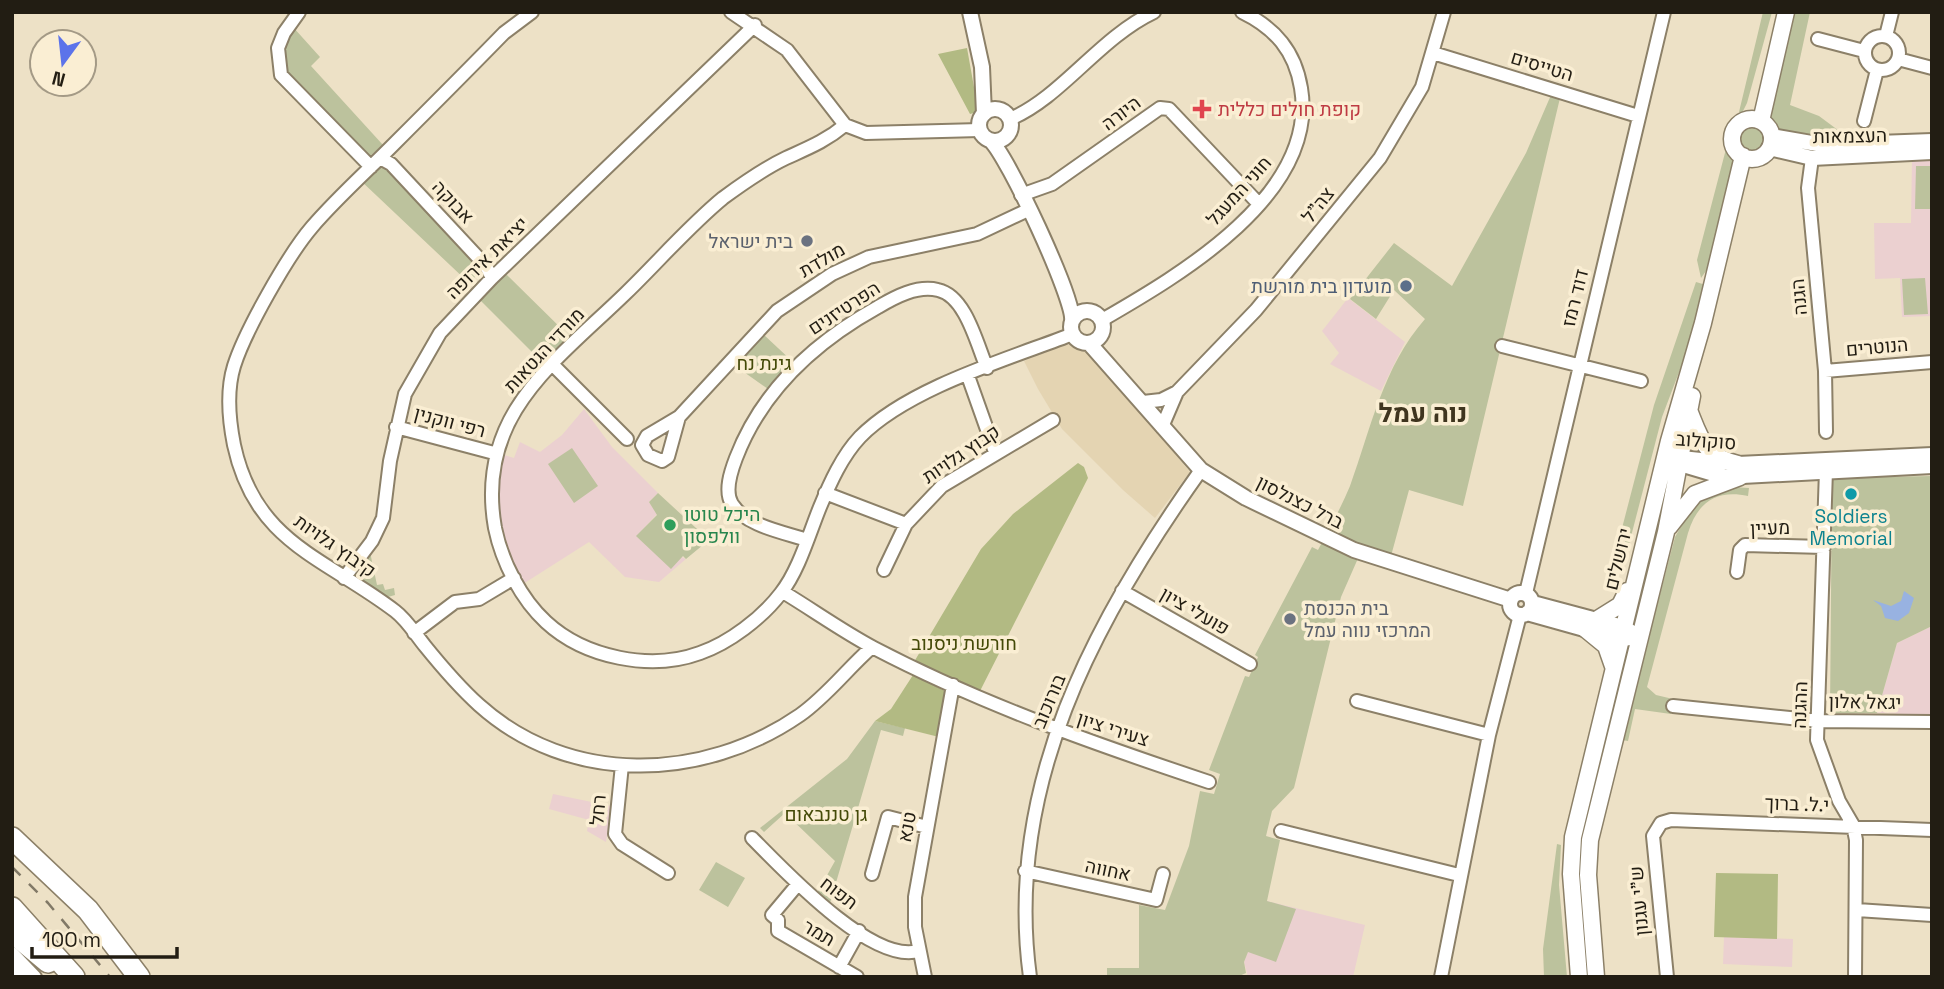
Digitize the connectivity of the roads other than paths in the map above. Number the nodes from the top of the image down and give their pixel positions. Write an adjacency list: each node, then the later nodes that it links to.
1 (299, 12): 33 (street, אבוקה)
2 (532, 12): 33 (street, קיבוץ גלויות)
3 (731, 12): 11 (street)
4 (970, 12): 17 (street)
5 (1154, 12): 21 (street)
6 (1241, 12): 36 (street, חוני המעגל)
7 (1444, 12): 15 (street, צה"ל)
8 (1664, 12): 22 (street, דוד רמז)
9 (1892, 12): 12 (street)
10 (1786, 14): 23 (main road)
11 (755, 25): 25 (street); 38 (street, יציאת אירופה)
12 (1886, 36): 14 (street); 16 (street)
13 (1818, 38): 14 (street)
14 (1864, 51): 19 (street)
15 (1433, 53): 22 (street, הטייסים); 52 (street, צה"ל)
16 (1898, 59): 18 (street); 19 (street)
17 (982, 67): 20 (street); 21 (street)
18 (1932, 68)
19 (1877, 70): 24 (street)
20 (984, 114): 21 (street); 27 (street)
21 (1005, 115): 26 (street)
22 (1638, 116): 47 (street, דוד רמז)
23 (1754, 120): 29 (main road); 31 (main road)
24 (1864, 121)
25 (845, 125): 27 (street); 46 (street, מורדי הגטאות)
26 (1009, 134): 27 (street); 34 (street)
27 (985, 135): 34 (street)
28 (1932, 141): 29 (street, העצמאות)
29 (1770, 142): 31 (main road); 32 (street, העצמאות)
30 (1932, 152): 32 (street, העצמאות)
31 (1746, 157): 54 (main road, ירושלים); 64 (main road, ירושלים)
32 (1812, 158): 49 (street, הגנה)
33 (376, 163): 38 (street, אבוקה); 77 (street, קיבוץ גלויות)
34 (1011, 172): 35 (street)
35 (1021, 195): 36 (street, היורה); 37 (street)
36 (1258, 203): 41 (street, חוני המעגל)
37 (1028, 210): 39 (street); 55 (street, מולדת)
38 (492, 278): 58 (street, יציאת אירופה)
39 (1065, 286): 40 (street); 42 (street)
40 (1089, 310): 41 (street); 42 (street)
41 (1102, 320): 43 (street)
42 (1072, 327): 43 (street, ברל כצנלסון); 48 (street, מורדי הגטאות)
43 (1095, 339): 53 (street, ברל כצנלסון)
44 (1502, 346): 47 (street)
45 (1932, 362): 49 (street, הנוטרים)
46 (552, 364): 60 (street); 62 (street, מורדי הגטאות)
47 (1578, 365): 51 (street); 81 (street, דוד רמז)
48 (987, 368): 50 (street, מורדי הגטאות); 72 (street, הפרטיזנים)
49 (1825, 370): 59 (street, הגנה)
50 (968, 376): 61 (street); 69 (street, מורדי הגטאות)
51 (1641, 381)
52 (1177, 392): 53 (street, צה"ל); 57 (street, צה"ל)
53 (1143, 402): 57 (street, ברל כצנלסון)
54 (1689, 410): 64 (main road, ירושלים); 67 (main road)
55 (679, 417)
56 (1053, 421): 61 (street, קבוץ גלויות)
57 (1162, 426): 66 (street, ברל כצנלסון)
58 (396, 427): 62 (street, רפי ווקנין); 77 (street, יציאת אירופה)
59 (1826, 432)
60 (627, 439)
61 (995, 452): 70 (street, קבוץ גלויות)
62 (494, 453): 78 (street, מורדי הגטאות)
63 (1932, 455): 67 (street, סוקולוב)
64 (1674, 460): 67 (street, סוקולוב); 71 (main road, ירושלים); 75 (main road, ירושלים)
65 (1932, 466): 68 (street, סוקולוב)
66 (1201, 470): 79 (street, בורוכוב); 81 (street, ברל כצנלסון)
67 (1739, 470): 68 (street, סוקולוב); 71 (main road)
68 (1826, 470): 73 (street, ההגנה)
69 (825, 494): 70 (street); 72 (street, מורדי הגטאות)
70 (906, 524): 74 (street, קבוץ גלויות)
71 (1666, 532): 85 (main road, ירושלים)
72 (807, 540): 80 (street, מורדי הגטאות)
73 (1824, 547): 76 (street, מעיין); 92 (street, ההגנה)
74 (884, 570)
75 (1636, 570): 82 (main road); 84 (main road, ירושלים)
76 (1737, 572)
77 (344, 578): 83 (street, קיבוץ גלויות)
78 (514, 578): 80 (street, מורדי הגטאות); 83 (street)
79 (1122, 591): 87 (street, פועלי ציון); 94 (street, בורוכוב)
80 (783, 592): 86 (street, צעירי ציון)
81 (1526, 606): 82 (street); 95 (street)
82 (1590, 624): 84 (street); 88 (main road)
83 (414, 633): 96 (street, קיבוץ גלויות)
84 (1621, 633): 85 (street); 88 (main road, ירושלים)
85 (1640, 638): 132 (main road, ירושלים)
86 (872, 647): 89 (street, צעירי ציון); 96 (street, קיבוץ גלויות)
87 (1250, 664)
88 (1613, 669): 131 (main road, ירושלים)
89 (953, 685): 94 (street, צעירי ציון); 101 (street, טנא)
90 (1357, 701): 95 (street)
91 (1673, 706): 92 (street, יגאל אלון)
92 (1819, 721): 93 (street, יגאל אלון); 100 (street, ההגנה)
93 (1932, 722)
94 (1055, 730): 97 (street, צעירי ציון); 106 (street, בורוכוב)
95 (1489, 735): 110 (street)
96 (622, 765): 107 (street, רחל)
97 (1209, 782)
98 (12, 819): 113 (highway)
99 (1661, 823): 100 (street, י.ל. ברוך); 133 (street, ש"י עגנון)
100 (1853, 825): 102 (street, י.ל. ברוך); 114 (street, ההגנה)
101 (927, 827): 108 (street); 118 (street, טנא)
102 (1932, 830)
103 (1281, 831): 110 (street)
104 (12, 838): 113 (highway)
105 (752, 838): 111 (street, תפוח)
106 (1025, 872): 109 (street, אחווה); 129 (street, בורוכוב)
107 (668, 873)
108 (872, 874)
109 (1163, 874)
110 (1459, 875): 130 (street)
111 (798, 884): 116 (street, תפוח); 121 (street, תמר)
112 (12, 908): 125 (highway)
113 (88, 910): 126 (highway)
114 (1857, 910): 115 (street); 134 (street, ההגנה)
115 (1932, 915)
116 (859, 931): 118 (street, תפוח); 121 (street)
117 (12, 932): 124 (highway)
118 (918, 951): 128 (street, טנא)
119 (12, 953): 123 (street)
120 (12, 966): 122 (street)
121 (839, 967): 127 (street, תמר)
122 (23, 977)
123 (35, 977)
124 (66, 977)
125 (74, 977)
126 (139, 977)
127 (857, 977)
128 (925, 977)
129 (1030, 977)
130 (1441, 977)
131 (1579, 977)
132 (1596, 977)
133 (1667, 977)
134 (1855, 977)

